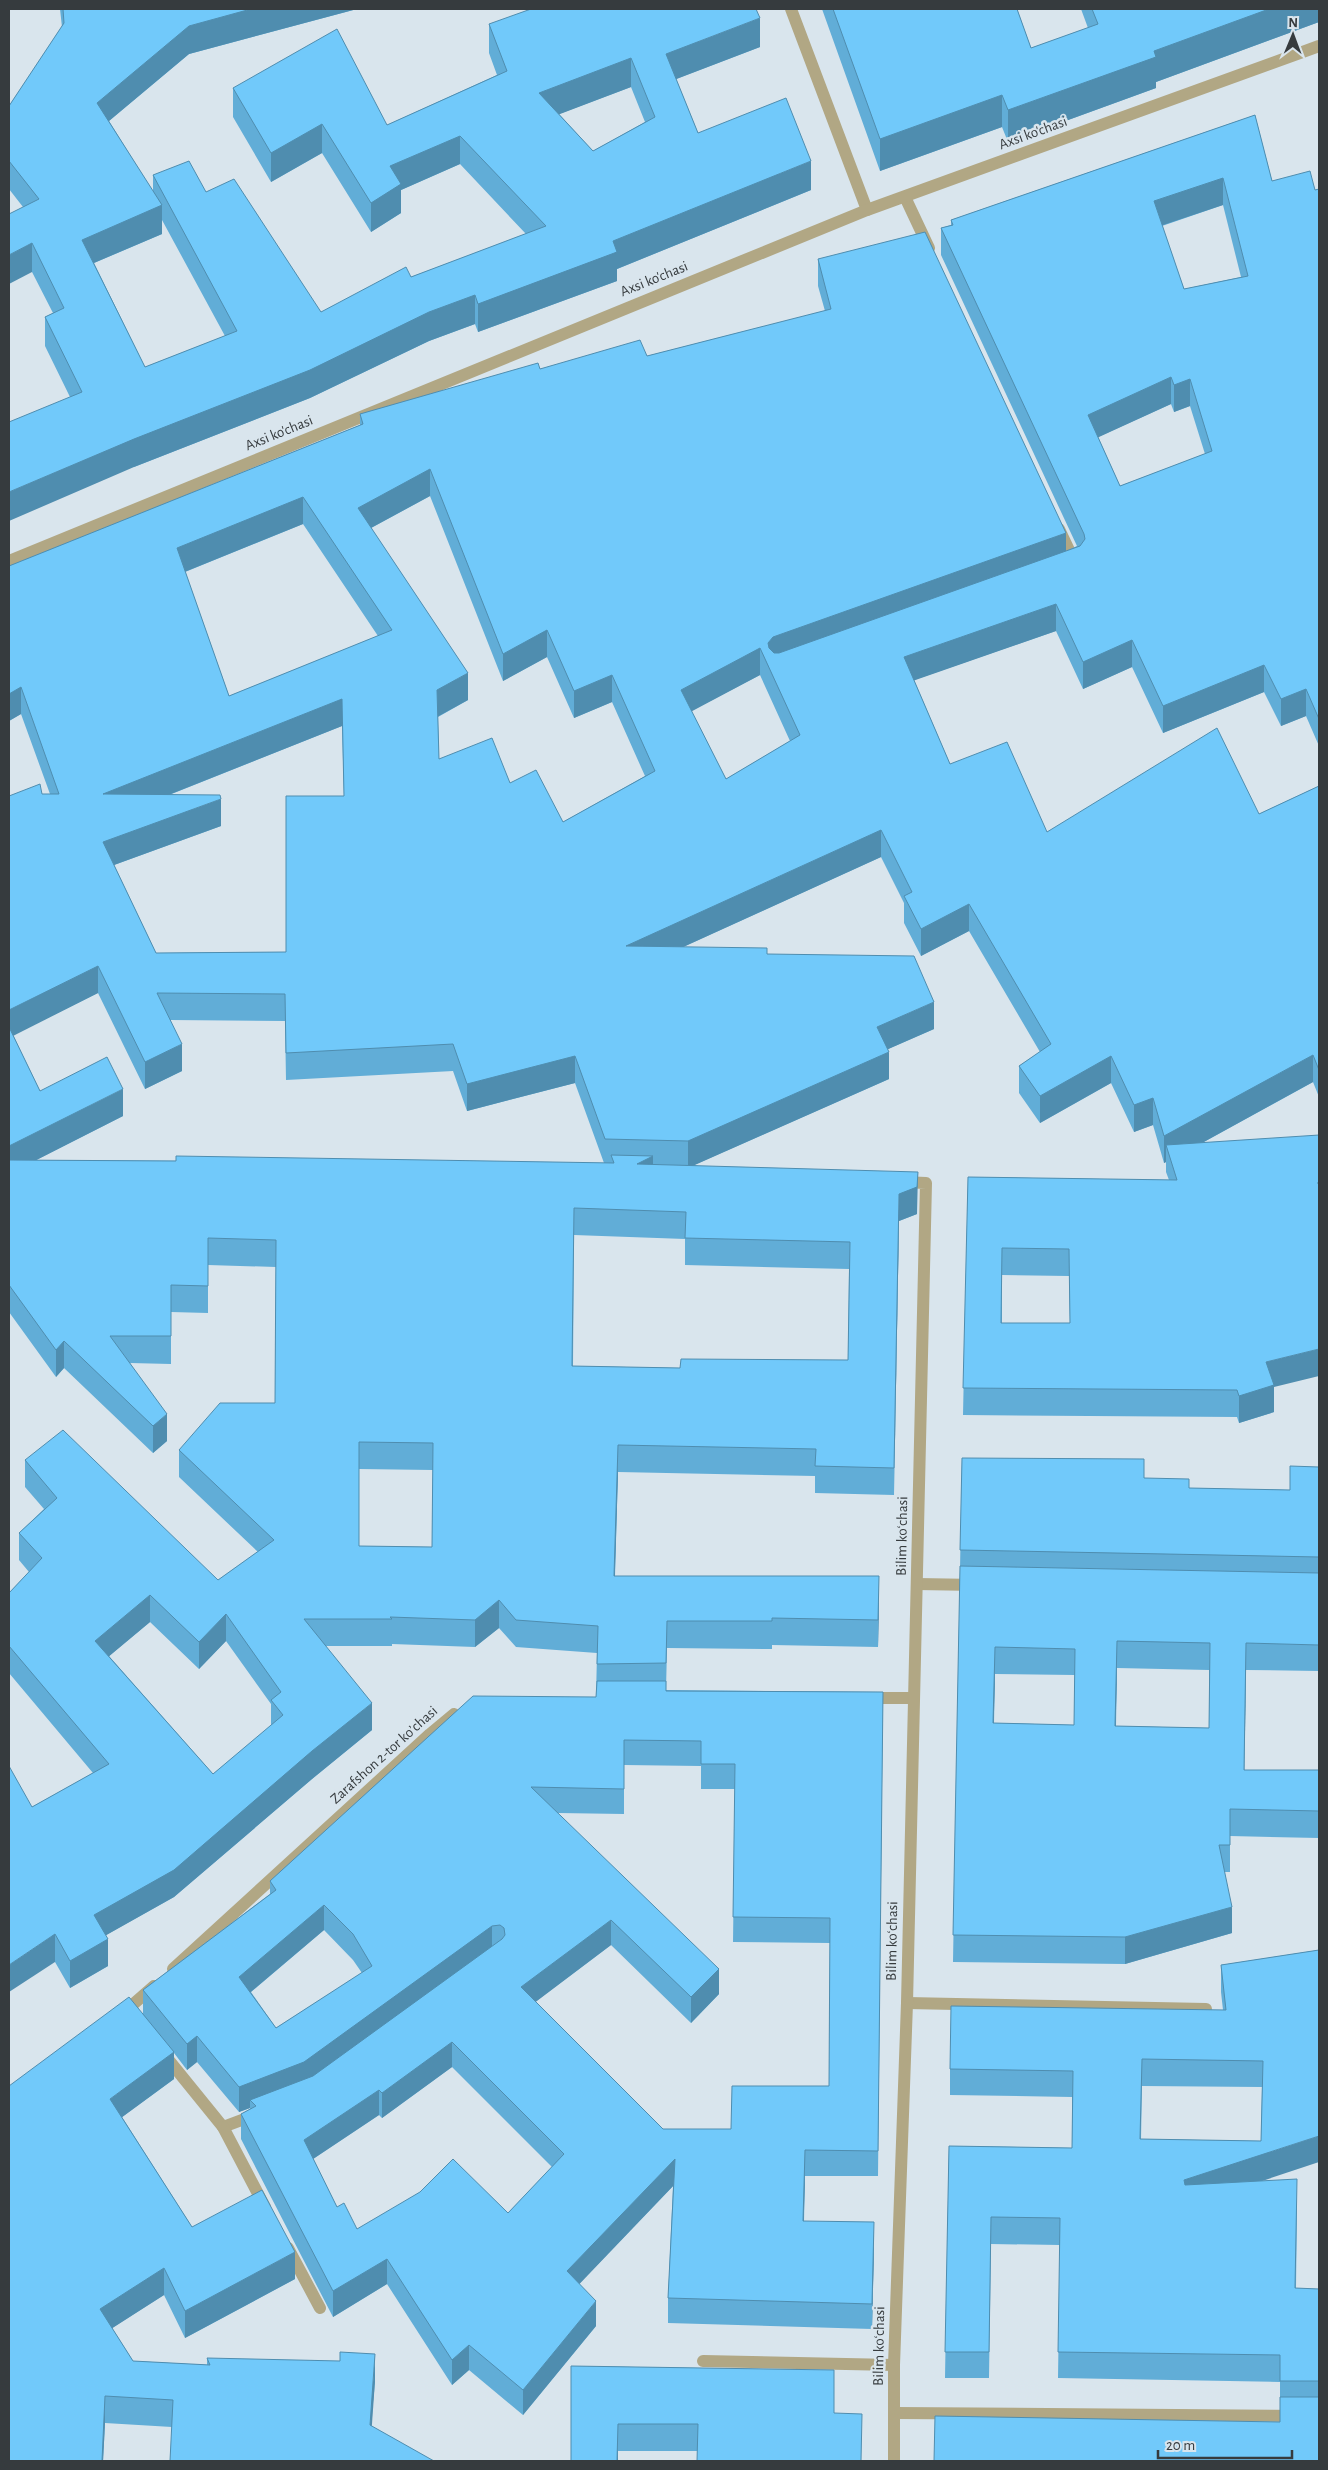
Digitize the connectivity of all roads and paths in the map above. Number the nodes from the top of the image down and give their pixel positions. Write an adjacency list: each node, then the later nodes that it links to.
1 (791, 9): 4 (street)
2 (1319, 46): 3 (street, Axsi ko'chasi)
3 (905, 197): 4 (street, Axsi ko'chasi); 5 (street)
4 (868, 210): 7 (street, Axsi ko'chasi)
5 (934, 260)
6 (1056, 520): 8 (street)
7 (9, 561)
8 (1067, 569)
9 (886, 1182): 10 (street, Bilim koʻchasi)
10 (917, 1584): 11 (street); 13 (street, Bilim koʻchasi)
11 (986, 1586)
12 (854, 1698): 13 (street)
13 (914, 1698): 15 (street, Bilim koʻchasi)
14 (468, 1708): 17 (street, Zarafshon 2-tor koʼchasi)
15 (907, 2003): 16 (street); 25 (street, Bilim koʻchasi)
16 (1206, 2009)
17 (113, 2022)
18 (158, 2046): 20 (street)
19 (266, 2111): 20 (street)
20 (223, 2127): 21 (street)
21 (274, 2222)
22 (283, 2239): 23 (street)
23 (320, 2308)
24 (703, 2361): 25 (street)
25 (894, 2365): 26 (street, Bilim koʻchasi)
26 (895, 2414): 27 (street); 28 (street, Bilim koʻchasi)
27 (1319, 2416)
28 (894, 2461)

